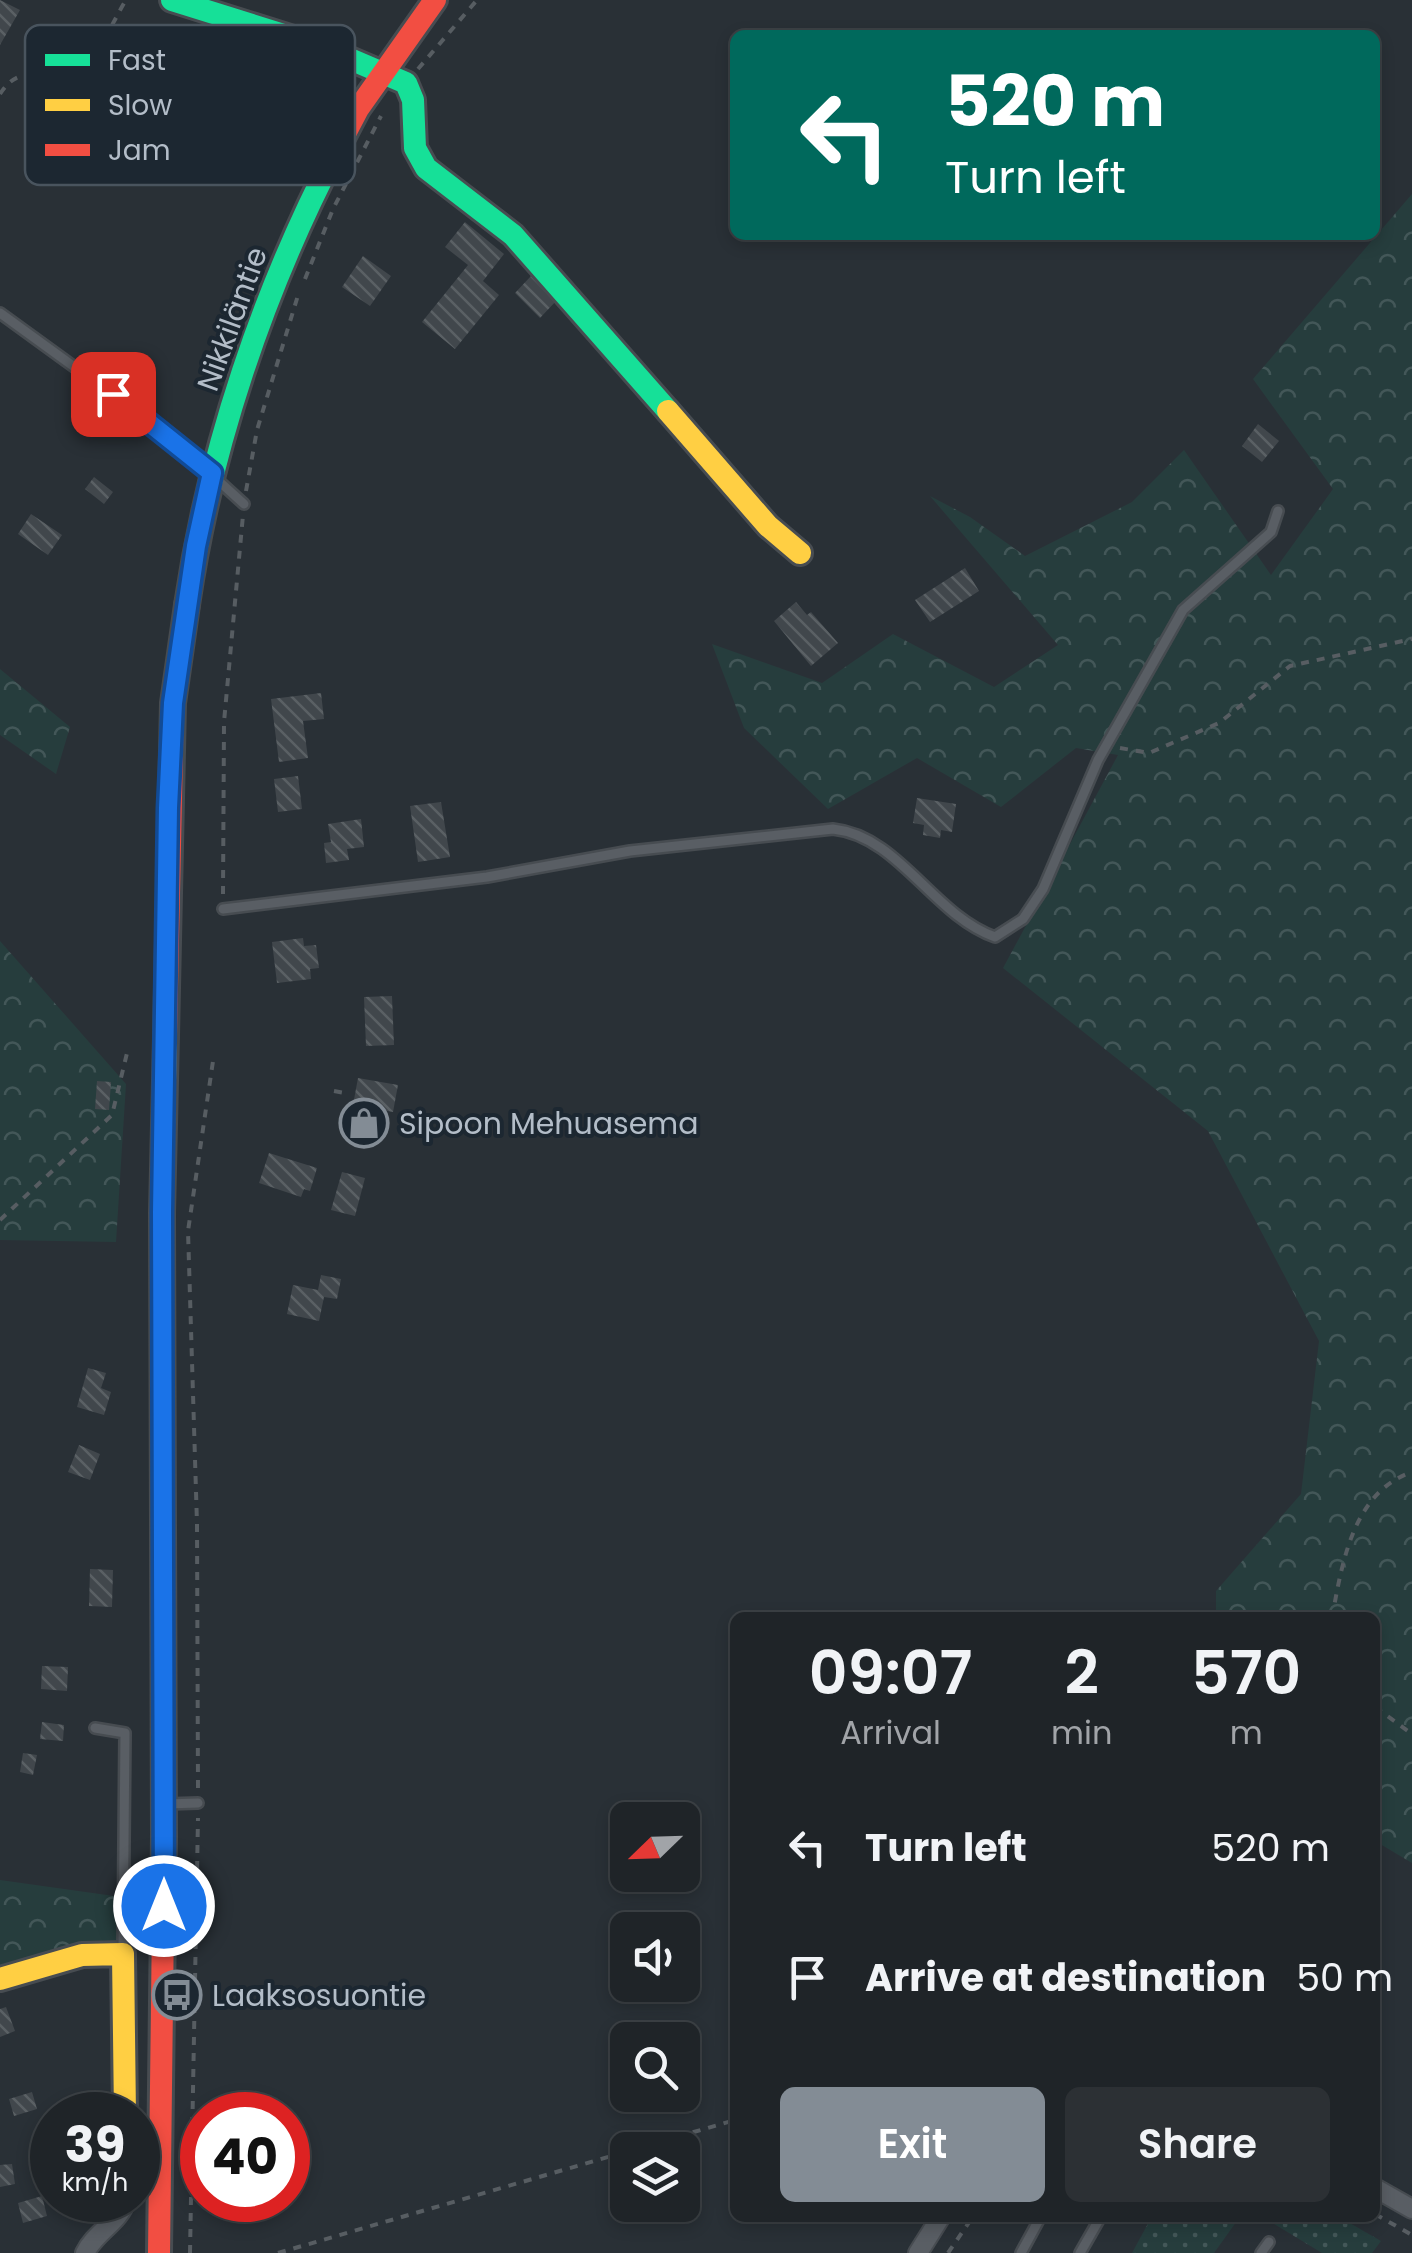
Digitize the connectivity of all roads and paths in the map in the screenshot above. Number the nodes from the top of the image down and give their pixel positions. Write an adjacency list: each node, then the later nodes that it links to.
1 (126, 0): 5 (path)
2 (172, 0): 6 (street)
3 (435, 0): 8 (street, Nikkiläntie)
4 (477, 0): 10 (path, Nikkiläntie)
5 (110, 25)
6 (247, 25)
7 (355, 61): 8 (street)
8 (384, 71): 10 (street); 12 (street, Nikkiläntie)
9 (25, 74): 11 (path)
10 (406, 83): 13 (path, Nikkiläntie); 20 (street)
11 (0, 94)
12 (355, 114)
13 (355, 168)
14 (320, 185): 17 (street, Nikkiläntie)
15 (347, 185): 18 (path, Nikkiläntie)
16 (0, 313): 17 (lane)
17 (212, 473): 18 (lane); 35 (street, Nikkiläntie)
18 (244, 504): 23 (path, Nikkiläntie)
19 (1278, 511): 22 (lane)
20 (800, 553)
21 (1412, 640): 22 (path)
22 (1106, 745): 23 (lane)
23 (223, 909)
24 (128, 1049): 28 (path)
25 (213, 1061): 34 (path)
26 (334, 1091): 27 (path)
27 (345, 1092)
28 (0, 1220)
29 (1412, 1472): 30 (path)
30 (1333, 1612)
31 (1380, 1711): 33 (path)
32 (95, 1728): 36 (lane)
33 (1412, 1734)
34 (198, 1803): 35 (lane); 52 (path)
35 (163, 1804): 51 (street, Nikkiläntie)
36 (124, 1954): 37 (street); 38 (street)
37 (0, 1979)
38 (126, 2092)
39 (730, 2121): 53 (path)
40 (1380, 2191): 41 (street)
41 (1412, 2208)
42 (1380, 2217): 48 (path)
43 (112, 2222): 50 (street)
44 (937, 2222): 54 (street)
45 (969, 2222): 55 (path)
46 (1038, 2222): 56 (lane)
47 (1098, 2222): 57 (lane)
48 (1412, 2235)
49 (1269, 2242): 58 (lane)
50 (85, 2253)
51 (158, 2253)
52 (190, 2253)
53 (278, 2253)
54 (918, 2253)
55 (948, 2253)
56 (1021, 2253)
57 (1080, 2253)
58 (1261, 2253)

